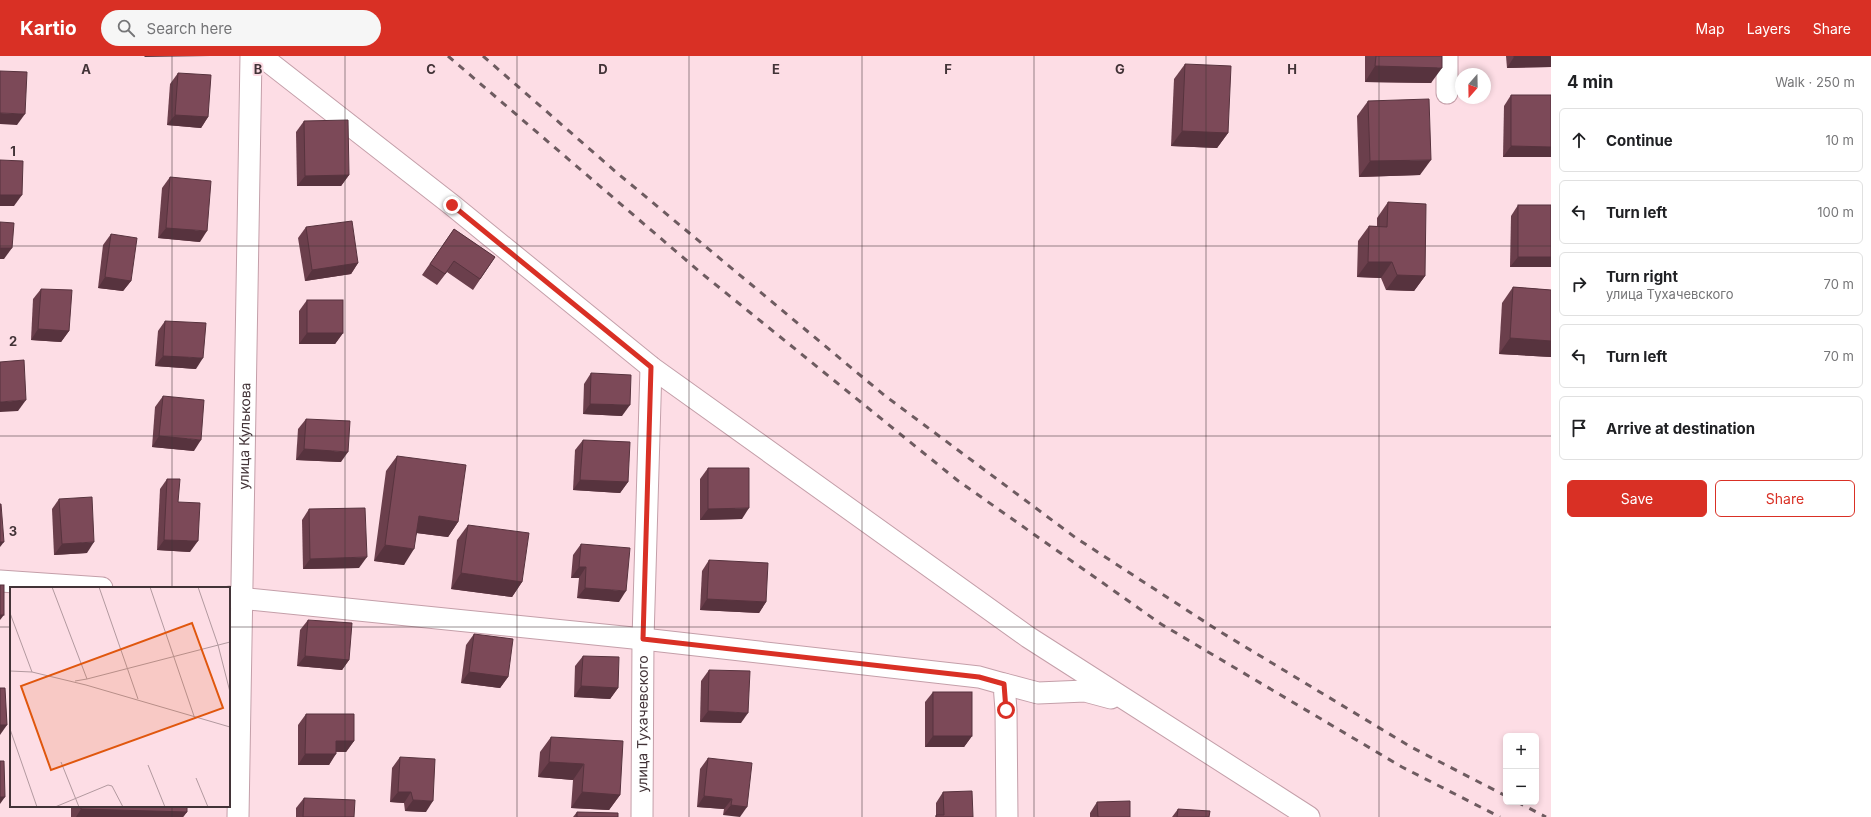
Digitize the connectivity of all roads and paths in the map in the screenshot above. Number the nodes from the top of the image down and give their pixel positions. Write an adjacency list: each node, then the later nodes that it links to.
1 (251, 56): 8 (street, улица Кулькова)
2 (261, 56): 5 (street)
3 (1447, 56): 4 (street)
4 (1447, 93)
5 (651, 367): 9 (street, улица Тухачевского); 11 (street)
6 (0, 581): 7 (street)
7 (87, 587)
8 (236, 597): 9 (street); 12 (street, улица Кулькова)
9 (643, 639): 10 (street); 13 (street, улица Тухачевского)
10 (1004, 684): 11 (street); 14 (street)
11 (1135, 705): 15 (street)
12 (238, 817)
13 (642, 817)
14 (1007, 817)
15 (1308, 817)

